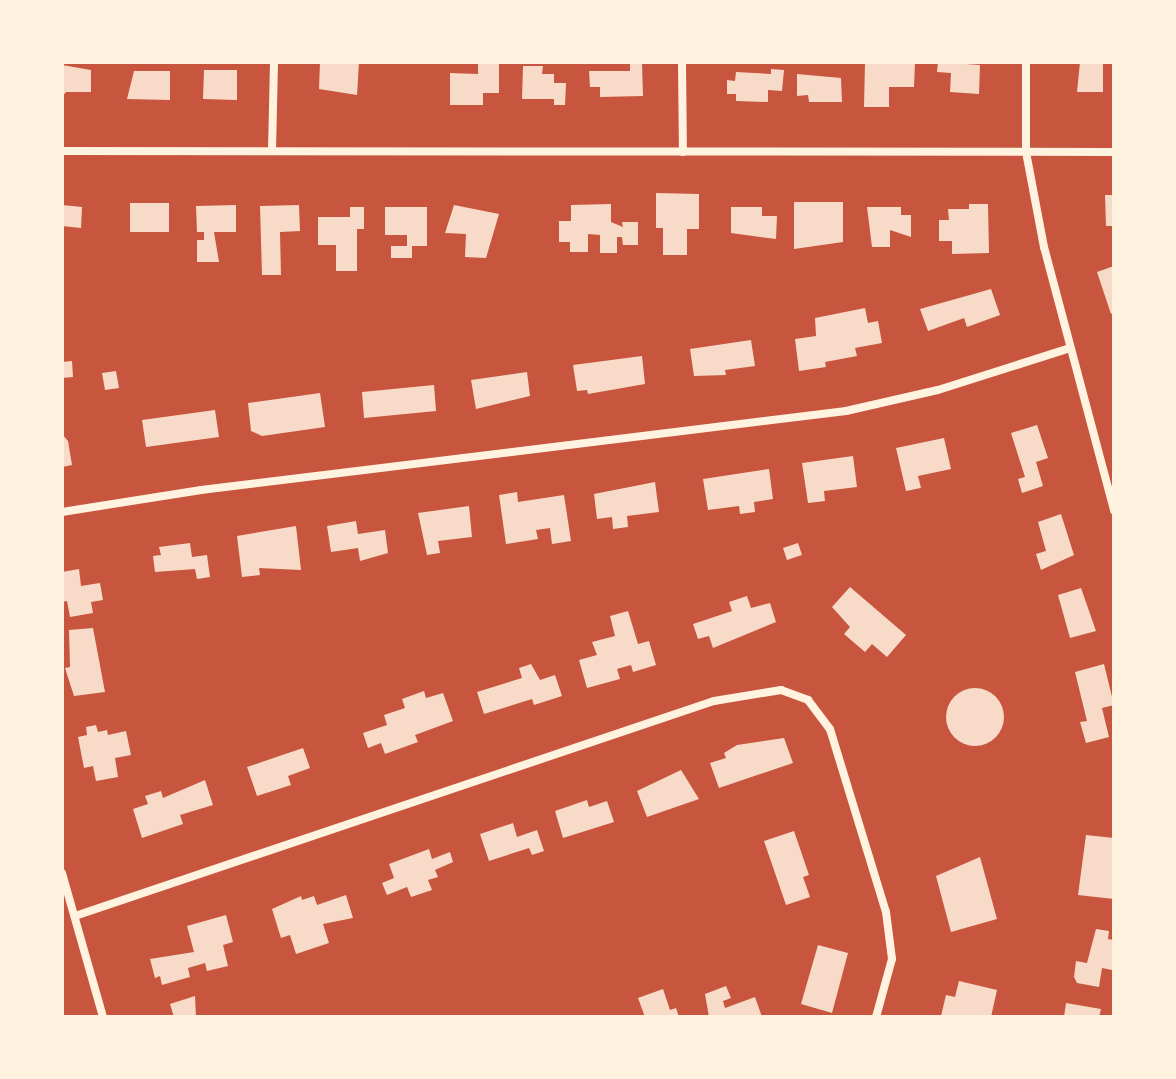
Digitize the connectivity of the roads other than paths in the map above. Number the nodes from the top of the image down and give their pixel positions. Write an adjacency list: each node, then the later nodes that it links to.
1 (274, 62): 5 (street)
2 (682, 62): 6 (street)
3 (1026, 62): 7 (street)
4 (62, 151): 5 (street)
5 (272, 151): 6 (street)
6 (683, 152): 7 (street)
7 (1026, 152): 8 (street); 9 (street)
8 (1114, 152)
9 (1067, 349): 10 (street); 11 (street)
10 (1114, 511)
11 (62, 512)
12 (62, 873): 13 (street)
13 (75, 916): 14 (street); 15 (street)
14 (103, 1017)
15 (876, 1017)

